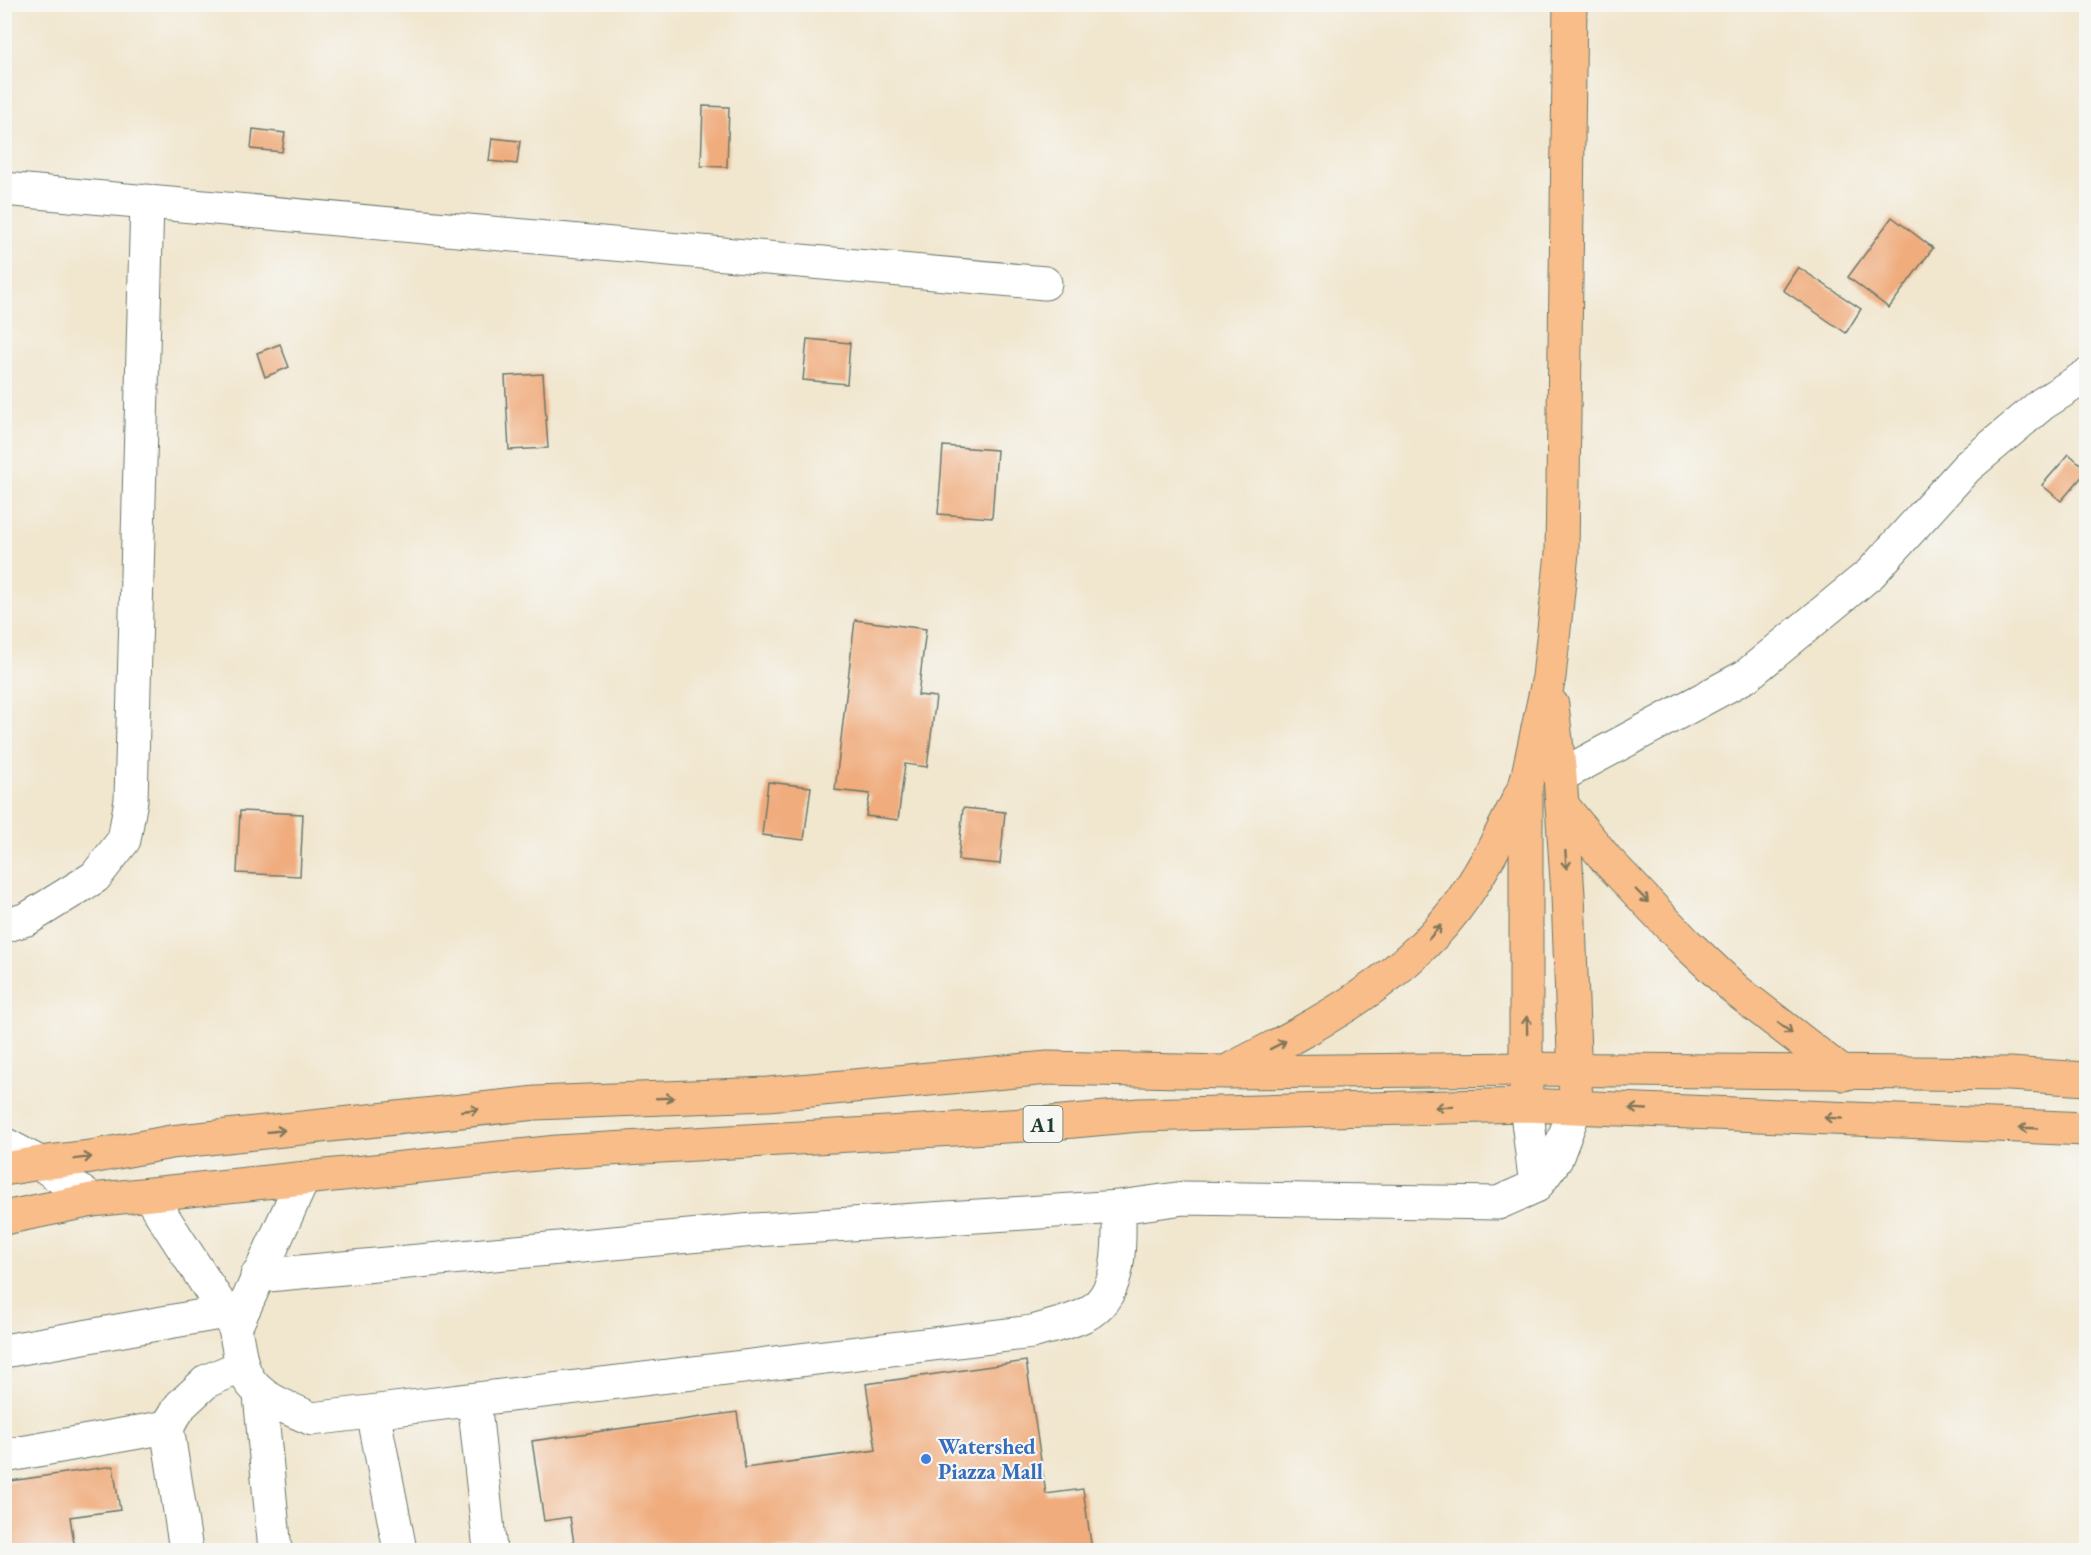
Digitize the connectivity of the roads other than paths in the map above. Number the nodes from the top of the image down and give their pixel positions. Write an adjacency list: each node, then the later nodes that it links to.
1 (1570, 4): 6 (main road)
2 (4, 189): 3 (street)
3 (147, 201): 4 (street); 9 (street)
4 (1045, 283)
5 (2086, 376): 8 (street)
6 (1549, 677): 7 (main road); 8 (main road)
7 (1526, 784): 10 (main road, one-way to 7); 12 (main road, one-way to 7)
8 (1561, 790): 11 (main road, one-way to 11); 13 (main road, one-way to 13)
9 (4, 926)
10 (1527, 1069): 11 (main road); 12 (main road); 15 (main road)
11 (1576, 1071): 13 (main road); 16 (main road)
12 (1226, 1072): 19 (main road, one-way to 12)
13 (1844, 1074): 14 (main road)
14 (2086, 1079)
15 (1526, 1105): 16 (main road, A1); 21 (main road, A1, one-way to 21); 22 (street)
16 (1576, 1106): 17 (main road, A1, one-way to 16); 22 (street)
17 (2086, 1129)
18 (4, 1144): 19 (street)
19 (40, 1163): 20 (main road); 24 (street)
20 (4, 1169)
21 (303, 1179): 23 (main road, A1); 27 (street)
22 (1536, 1186): 25 (street)
23 (149, 1195): 24 (main road, A1); 28 (street)
24 (92, 1200): 26 (main road, A1)
25 (1119, 1207): 27 (street); 32 (street)
26 (4, 1218)
27 (257, 1276): 28 (street)
28 (230, 1320): 29 (street); 30 (street)
29 (4, 1351)
30 (242, 1366): 31 (street); 34 (street)
31 (261, 1395): 33 (street); 37 (street)
32 (474, 1400): 33 (street); 39 (street)
33 (373, 1412): 38 (street)
34 (167, 1426): 35 (street); 36 (street)
35 (4, 1456)
36 (186, 1551)
37 (275, 1551)
38 (400, 1551)
39 (490, 1551)

